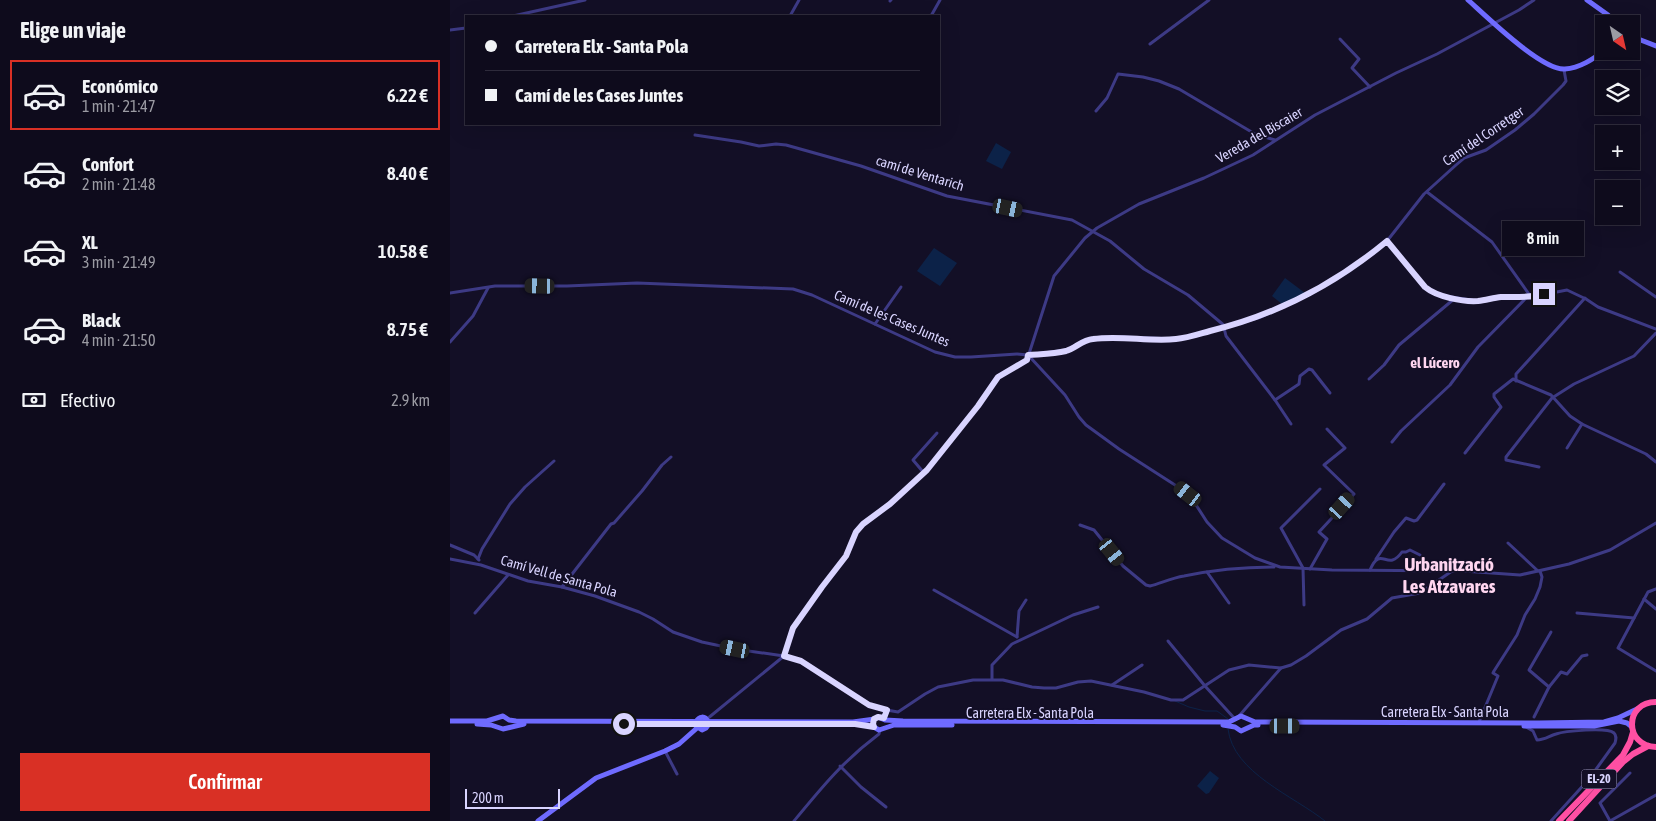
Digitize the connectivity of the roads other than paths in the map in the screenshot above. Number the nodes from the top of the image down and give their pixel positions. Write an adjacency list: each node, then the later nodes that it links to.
1 (585, 0): 8 (street)
2 (800, 0): 9 (street)
3 (940, 0): 10 (street)
4 (1209, 0): 17 (street)
5 (1468, 0): 12 (main road)
6 (1534, 0): 12 (street, Vereda del Biscaier)
7 (1587, 0): 11 (main road)
8 (518, 15)
9 (791, 15)
10 (932, 15)
11 (1608, 15)
12 (1494, 23): 20 (main road); 21 (street, Vereda del Biscaier)
13 (465, 28): 14 (street)
14 (450, 30)
15 (1340, 39): 21 (street)
16 (1640, 40): 18 (main road)
17 (1150, 44)
18 (1656, 46)
19 (1595, 56): 20 (main road)
20 (1564, 70): 25 (street, Camí del Corretger)
21 (1370, 86): 24 (street, Vereda del Biscaier)
22 (1096, 111): 24 (street)
23 (695, 135): 26 (street, camí de Ventarich)
24 (1275, 140): 26 (street, Vereda del Biscaier)
25 (1427, 192): 27 (street, Camí del Corretger); 34 (street)
26 (1093, 231): 37 (street, camí de Ventarich); 43 (street, Vereda del Biscaier)
27 (1387, 241): 33 (street); 37 (street, Camí de les Cases Juntes)
28 (1620, 272): 32 (street)
29 (488, 287): 31 (street, Camí de les Cases Juntes); 36 (street, Camí de les Cases Juntes); 42 (street)
30 (901, 287): 36 (street)
31 (450, 293)
32 (1656, 296)
33 (1454, 298): 34 (street); 44 (street)
34 (1529, 298): 35 (street); 53 (street)
35 (1585, 298): 38 (street); 45 (street)
36 (875, 324): 43 (street, Camí de les Cases Juntes)
37 (1225, 327): 43 (street, Camí de les Cases Juntes); 48 (street)
38 (1651, 327): 39 (street); 41 (street)
39 (1656, 329)
40 (1656, 333): 41 (street)
41 (1651, 338): 47 (street)
42 (450, 342)
43 (1028, 355): 60 (street); 72 (street)
44 (1370, 379)
45 (1516, 381): 47 (street); 55 (street)
46 (1330, 393): 48 (street)
47 (1552, 398): 50 (street); 59 (street)
48 (1275, 400): 49 (street)
49 (1291, 424)
50 (1582, 424): 54 (street); 58 (street)
51 (1327, 429): 74 (street)
52 (937, 433): 60 (street)
53 (1392, 442)
54 (1567, 448)
55 (1465, 453)
56 (671, 457): 80 (street)
57 (554, 461): 69 (street)
58 (1656, 462)
59 (1539, 467)
60 (924, 473): 97 (street)
61 (1444, 484): 70 (street)
62 (1320, 490): 73 (street)
63 (1656, 523): 77 (street)
64 (1080, 526): 78 (street)
65 (1508, 543): 77 (street)
66 (450, 545): 69 (street)
67 (1420, 555): 70 (street)
68 (450, 559): 71 (street, Camí Vell de Santa Pola)
69 (478, 559): 71 (street)
70 (1376, 559): 75 (street)
71 (481, 565): 79 (street, Camí Vell de Santa Pola)
72 (1280, 566): 73 (street); 78 (street)
73 (1303, 568): 74 (street); 86 (street)
74 (1310, 568): 75 (street)
75 (1370, 570): 76 (street)
76 (1452, 571): 77 (street); 99 (street)
77 (1539, 571): 116 (street)
78 (1206, 572): 85 (street)
79 (508, 575): 80 (street, Camí Vell de Santa Pola); 89 (street)
80 (562, 587): 97 (street, Camí Vell de Santa Pola)
81 (1656, 589): 83 (street)
82 (934, 590): 93 (street)
83 (1644, 599): 88 (street); 91 (street)
84 (1026, 600): 93 (street)
85 (1229, 603)
86 (1304, 605)
87 (1098, 607): 95 (street)
88 (1656, 609)
89 (475, 613)
90 (1577, 613): 91 (street)
91 (1634, 618): 100 (street)
92 (1551, 632): 104 (street)
93 (1017, 637): 95 (street)
94 (1168, 641): 103 (street)
95 (1016, 642): 101 (street)
96 (1587, 655): 104 (street)
97 (784, 656): 107 (street, Camí Vell de Santa Pola); 115 (street)
98 (1142, 665): 102 (street)
99 (1281, 668): 103 (street); 113 (street)
100 (1656, 671)
101 (992, 680): 102 (street); 107 (street)
102 (1112, 685): 103 (street)
103 (1205, 686): 113 (street)
104 (1549, 687): 110 (street)
105 (1656, 702): 106 (highway)
106 (1639, 707): 117 (main road, Carretera Elx - Santa Pola); 126 (highway, EL-20)
107 (885, 710): 109 (street)
108 (498, 718): 111 (main road); 114 (main road); 120 (main road)
109 (881, 718): 113 (main road, Carretera Elx - Santa Pola); 115 (main road, Carretera Elx - Santa Pola); 122 (main road); 125 (main road)
110 (1534, 718): 117 (street); 119 (street)
111 (509, 720): 118 (main road); 121 (main road)
112 (1248, 720): 113 (main road, Carretera Elx - Santa Pola); 116 (main road, Carretera Elx - Santa Pola); 123 (main road)
113 (1236, 721): 123 (main road, Carretera Elx - Santa Pola); 125 (main road, Carretera Elx - Santa Pola)
114 (450, 722): 120 (main road)
115 (708, 722): 118 (main road); 118 (main road); 122 (main road)
116 (1479, 723): 119 (main road, Carretera Elx - Santa Pola)
117 (1540, 723): 119 (main road, Carretera Elx - Santa Pola)
118 (696, 724): 121 (main road); 130 (main road)
119 (1526, 725): 123 (main road, Carretera Elx - Santa Pola); 124 (main road, Carretera Elx - Santa Pola); 127 (street)
120 (497, 727): 121 (main road)
121 (508, 727)
122 (874, 727): 125 (main road)
123 (1247, 727)
124 (1552, 727): 126 (main road, Carretera Elx - Santa Pola); 127 (street)
125 (883, 728): 131 (street)
126 (1632, 729): 128 (highway); 140 (highway, EL-20)
127 (1533, 731): 139 (street)
128 (1648, 746): 129 (highway); 141 (highway, EL-20)
129 (1656, 747)
130 (665, 751): 133 (street); 136 (main road)
131 (840, 766): 135 (street); 138 (street)
132 (1630, 773): 142 (street)
133 (677, 774)
134 (1656, 795): 142 (street)
135 (886, 806)
136 (546, 819): 137 (main road)
137 (538, 821)
138 (794, 821)
139 (1551, 821)
140 (1559, 821)
141 (1568, 821)
142 (1610, 821)

